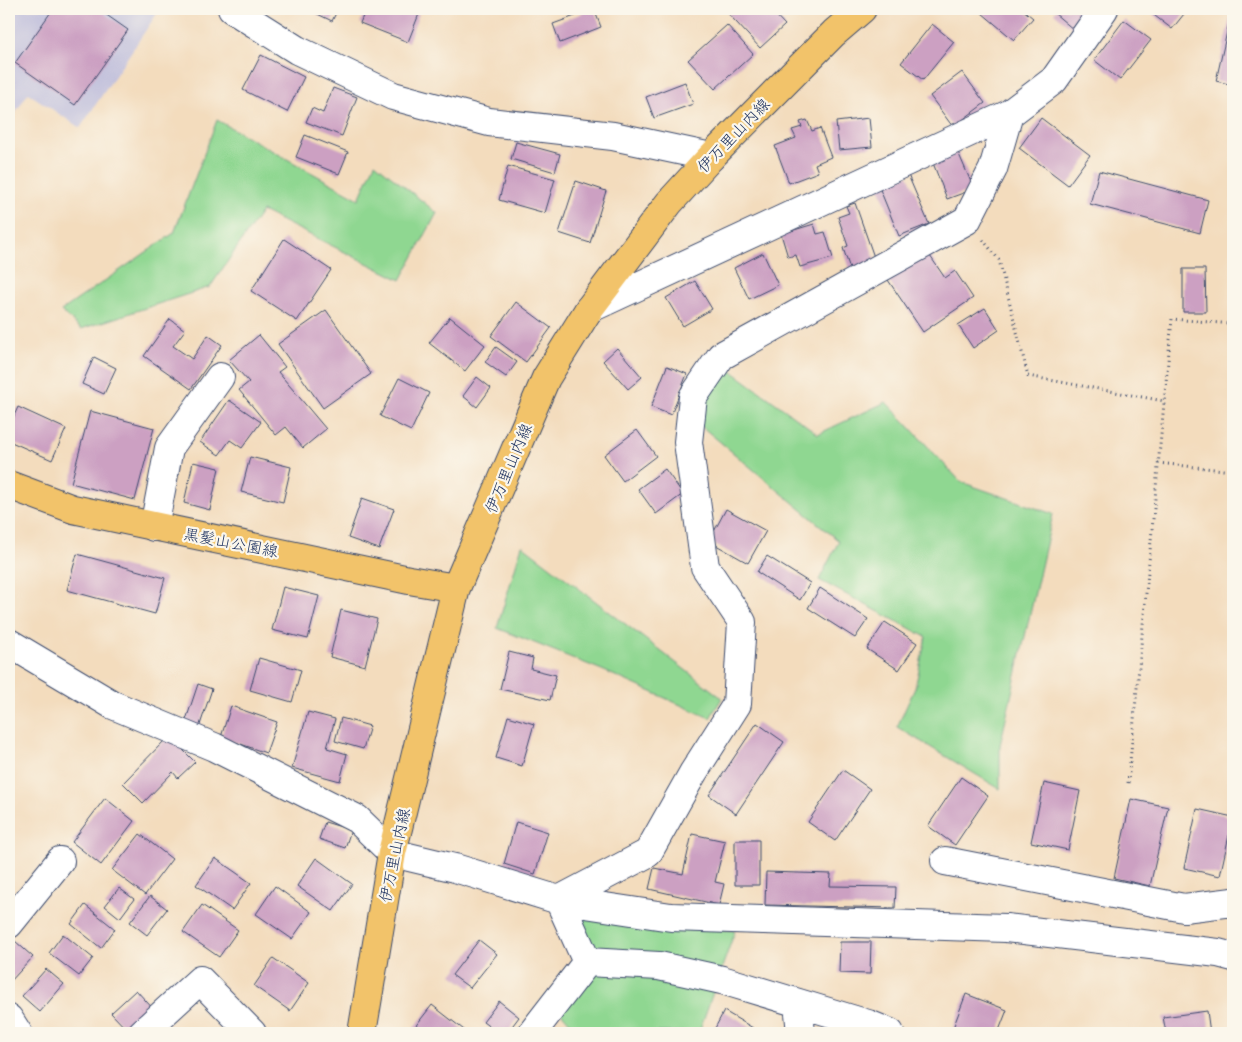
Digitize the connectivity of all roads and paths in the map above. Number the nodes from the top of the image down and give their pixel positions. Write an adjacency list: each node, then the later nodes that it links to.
1 (232, 9): 5 (street)
2 (862, 9): 5 (main road, 伊万里山内線)
3 (1104, 9): 4 (street)
4 (1009, 114): 6 (street); 7 (street)
5 (710, 157): 7 (main road, 伊万里山内線)
6 (967, 220): 10 (path); 21 (street)
7 (589, 309): 15 (main road, 伊万里山内線)
8 (1233, 324): 10 (path)
9 (220, 377): 14 (street)
10 (1164, 400): 11 (path)
11 (1158, 463): 12 (path); 17 (path)
12 (1233, 471)
13 (9, 485): 14 (main road, 黒髪山公園線)
14 (154, 528): 15 (main road, 黒髪山公園線)
15 (456, 588): 18 (main road, 伊万里山内線)
16 (9, 643): 18 (street)
17 (1128, 783)
18 (392, 853): 21 (street); 31 (main road, 伊万里山内線)
19 (60, 861): 23 (street)
20 (945, 862): 22 (street)
21 (559, 900): 24 (street); 25 (street)
22 (1233, 902)
23 (9, 924)
24 (1228, 951)
25 (587, 962): 26 (street); 32 (street)
26 (798, 1003): 33 (street); 34 (street)
27 (9, 1019): 28 (street)
28 (18, 1033)
29 (142, 1033): 30 (street)
30 (252, 1033)
31 (362, 1033)
32 (532, 1033)
33 (801, 1033)
34 (890, 1033)

